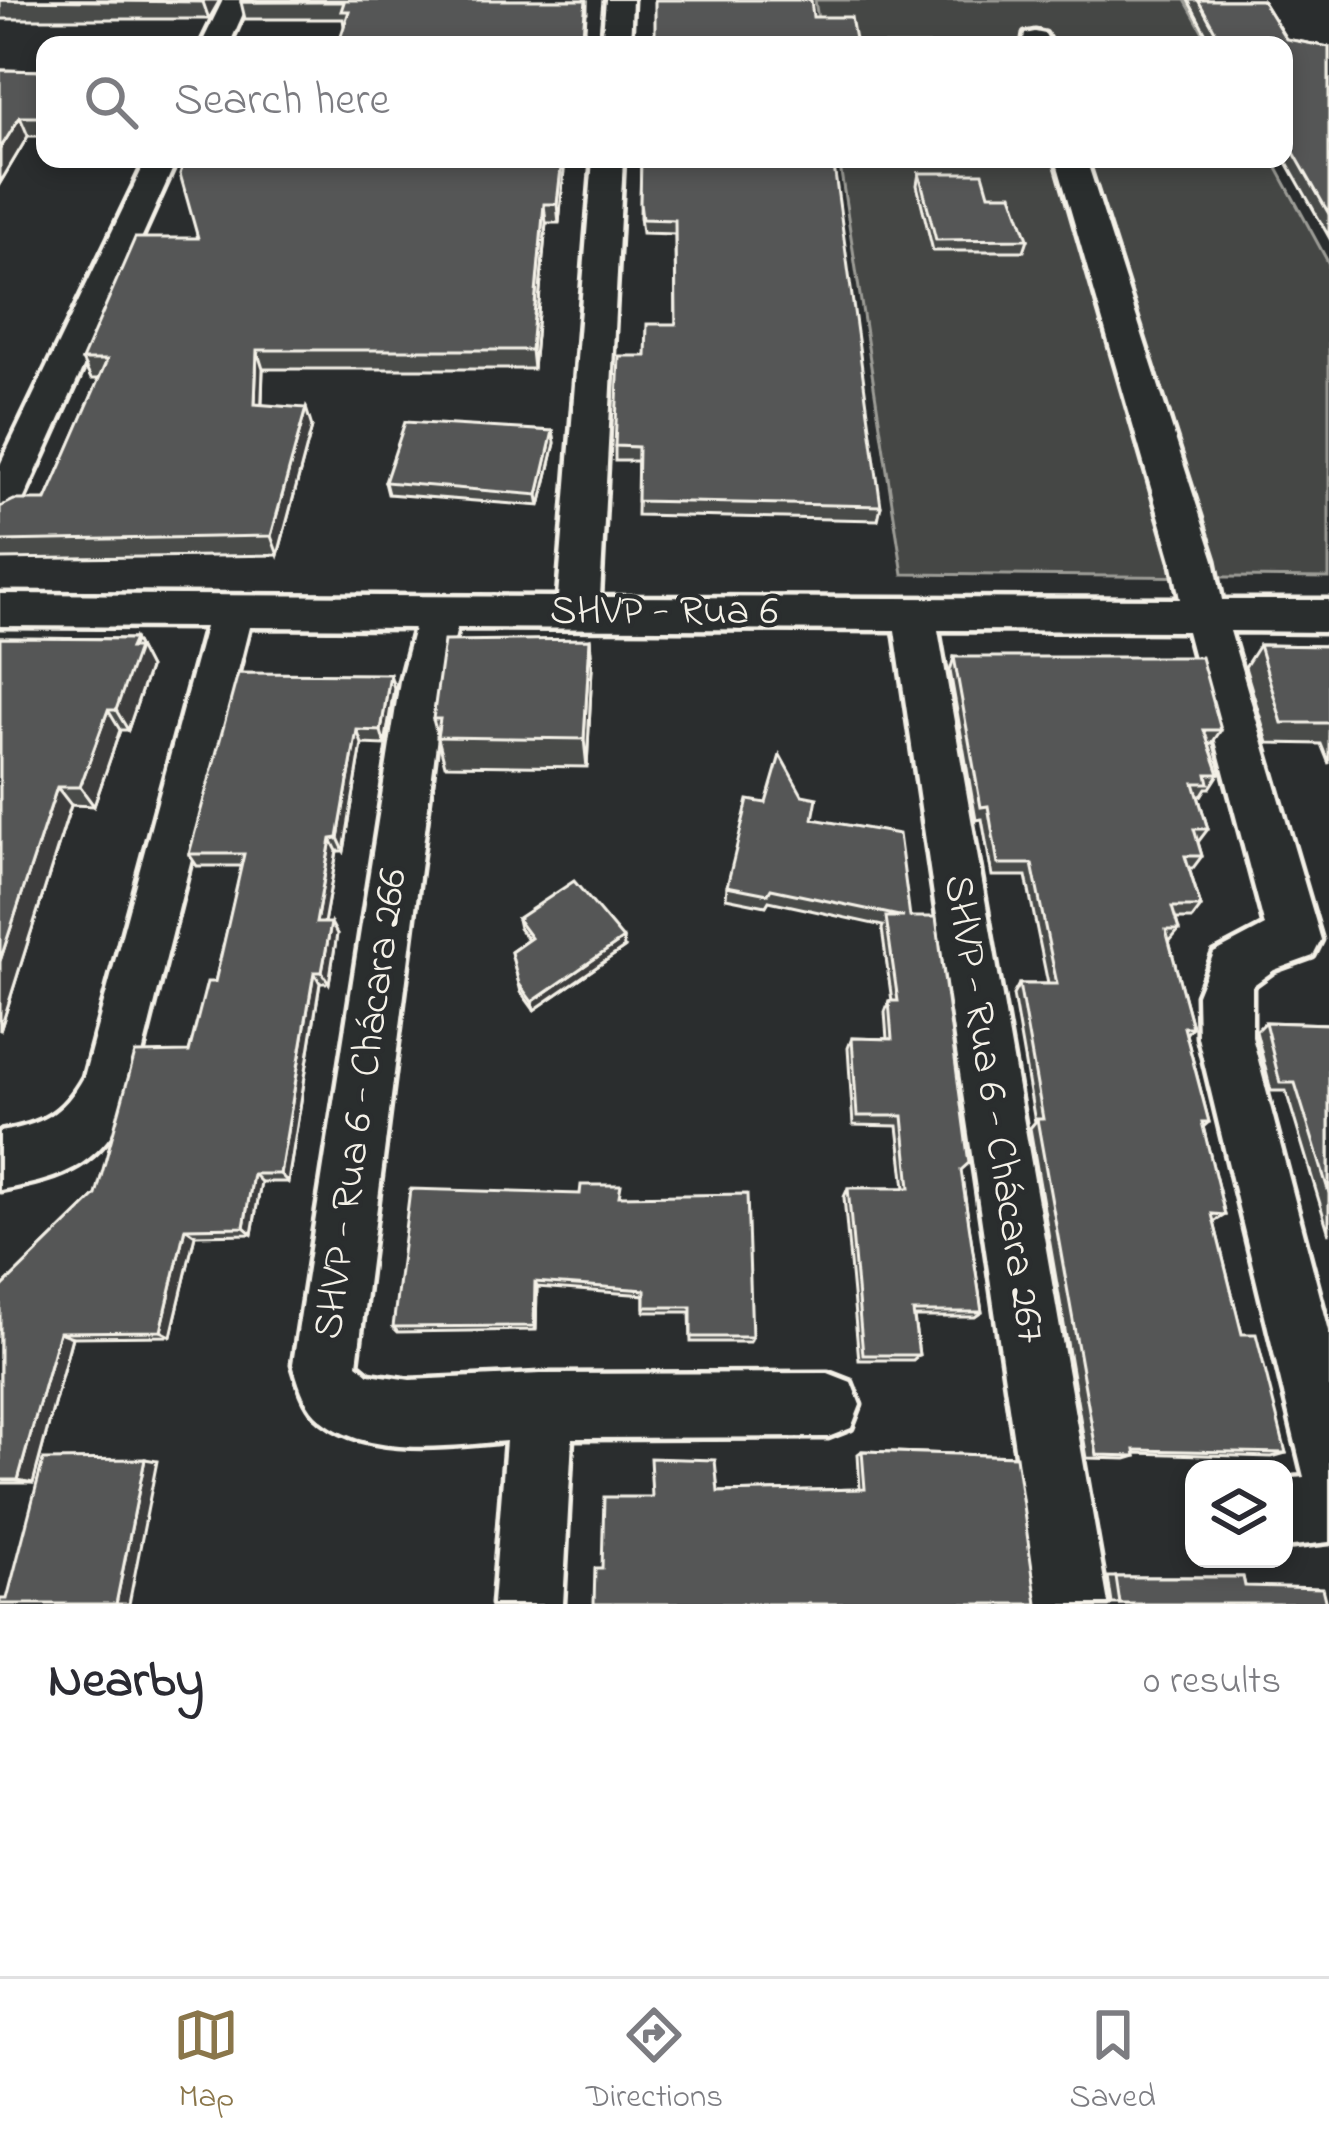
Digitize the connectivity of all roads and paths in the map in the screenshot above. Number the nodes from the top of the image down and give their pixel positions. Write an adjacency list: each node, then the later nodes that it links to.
1 (236, 0): 3 (street)
2 (619, 0): 4 (street)
3 (219, 36)
4 (617, 36)
5 (158, 168): 8 (street)
6 (607, 168): 12 (street)
7 (1075, 168): 14 (street)
8 (0, 507)
9 (440, 609): 11 (street, SHVP - Rua 6); 12 (street, SHVP - Rua 6); 19 (street, SHVP - Rua 6 - Chácara 266)
10 (0, 610): 11 (street, SHVP - Rua 6)
11 (231, 611): 17 (street)
12 (578, 612): 13 (street, SHVP - Rua 6)
13 (914, 613): 14 (street, SHVP - Rua 6); 24 (street, SHVP - Rua 6 - Chácara 267)
14 (1204, 616): 15 (street, SHVP - Rua 6); 16 (street)
15 (1329, 616)
16 (1312, 949): 20 (street)
17 (0, 1161)
18 (828, 1405): 19 (street, SHVP - Rua 6 - Chácara 266)
19 (541, 1406): 23 (street)
20 (1329, 1457)
21 (1329, 1508): 22 (street)
22 (1293, 1512)
23 (528, 1604)
24 (1072, 1604)

